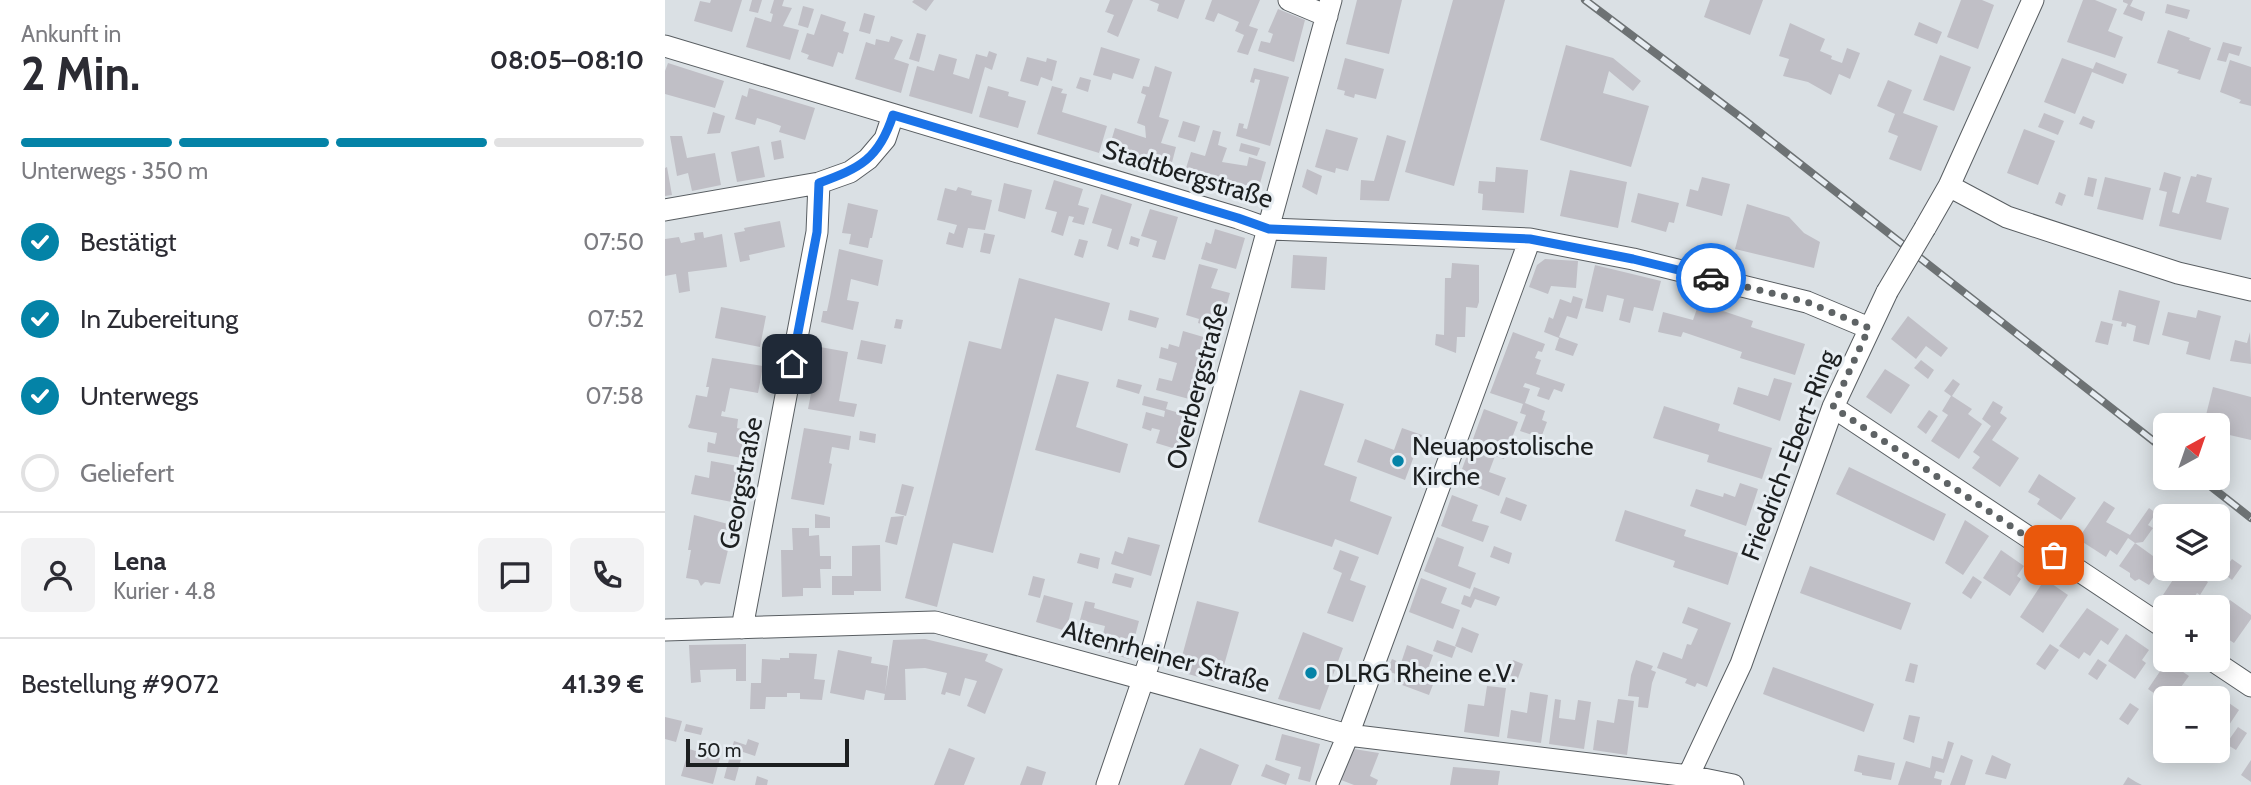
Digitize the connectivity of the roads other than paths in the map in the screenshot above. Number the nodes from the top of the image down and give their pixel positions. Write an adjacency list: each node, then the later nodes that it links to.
1 (1289, 0): 3 (street)
2 (2032, 0): 7 (street, Friedrich-Ebert-Ring)
3 (1329, 8): 9 (street, Overbergstraße)
4 (665, 46): 5 (street, Stadtbergstraße)
5 (893, 115): 6 (street); 9 (street, Stadtbergstraße)
6 (819, 183): 8 (street); 15 (street, Georgstraße)
7 (1949, 186): 11 (street); 12 (street, Friedrich-Ebert-Ring, bridge)
8 (665, 210)
9 (1269, 229): 10 (street, Stadtbergstraße); 18 (street, Overbergstraße)
10 (1530, 239): 12 (street, Stadtbergstraße); 20 (street)
11 (2251, 290)
12 (1869, 328): 13 (street, Friedrich-Ebert-Ring)
13 (1833, 407): 14 (street); 21 (street, Friedrich-Ebert-Ring)
14 (2153, 620)
15 (742, 628): 16 (street, Altenrheiner Straße); 18 (street, Altenrheiner Straße)
16 (665, 630)
17 (2230, 672): 19 (street)
18 (1143, 679): 20 (street, Altenrheiner Straße); 22 (street, Overbergstraße)
19 (2251, 686)
20 (1349, 735): 21 (street, Altenrheiner Straße); 23 (street)
21 (1686, 780): 24 (street, Altenrheiner Straße)
22 (1107, 785)
23 (1327, 785)
24 (1734, 785)

